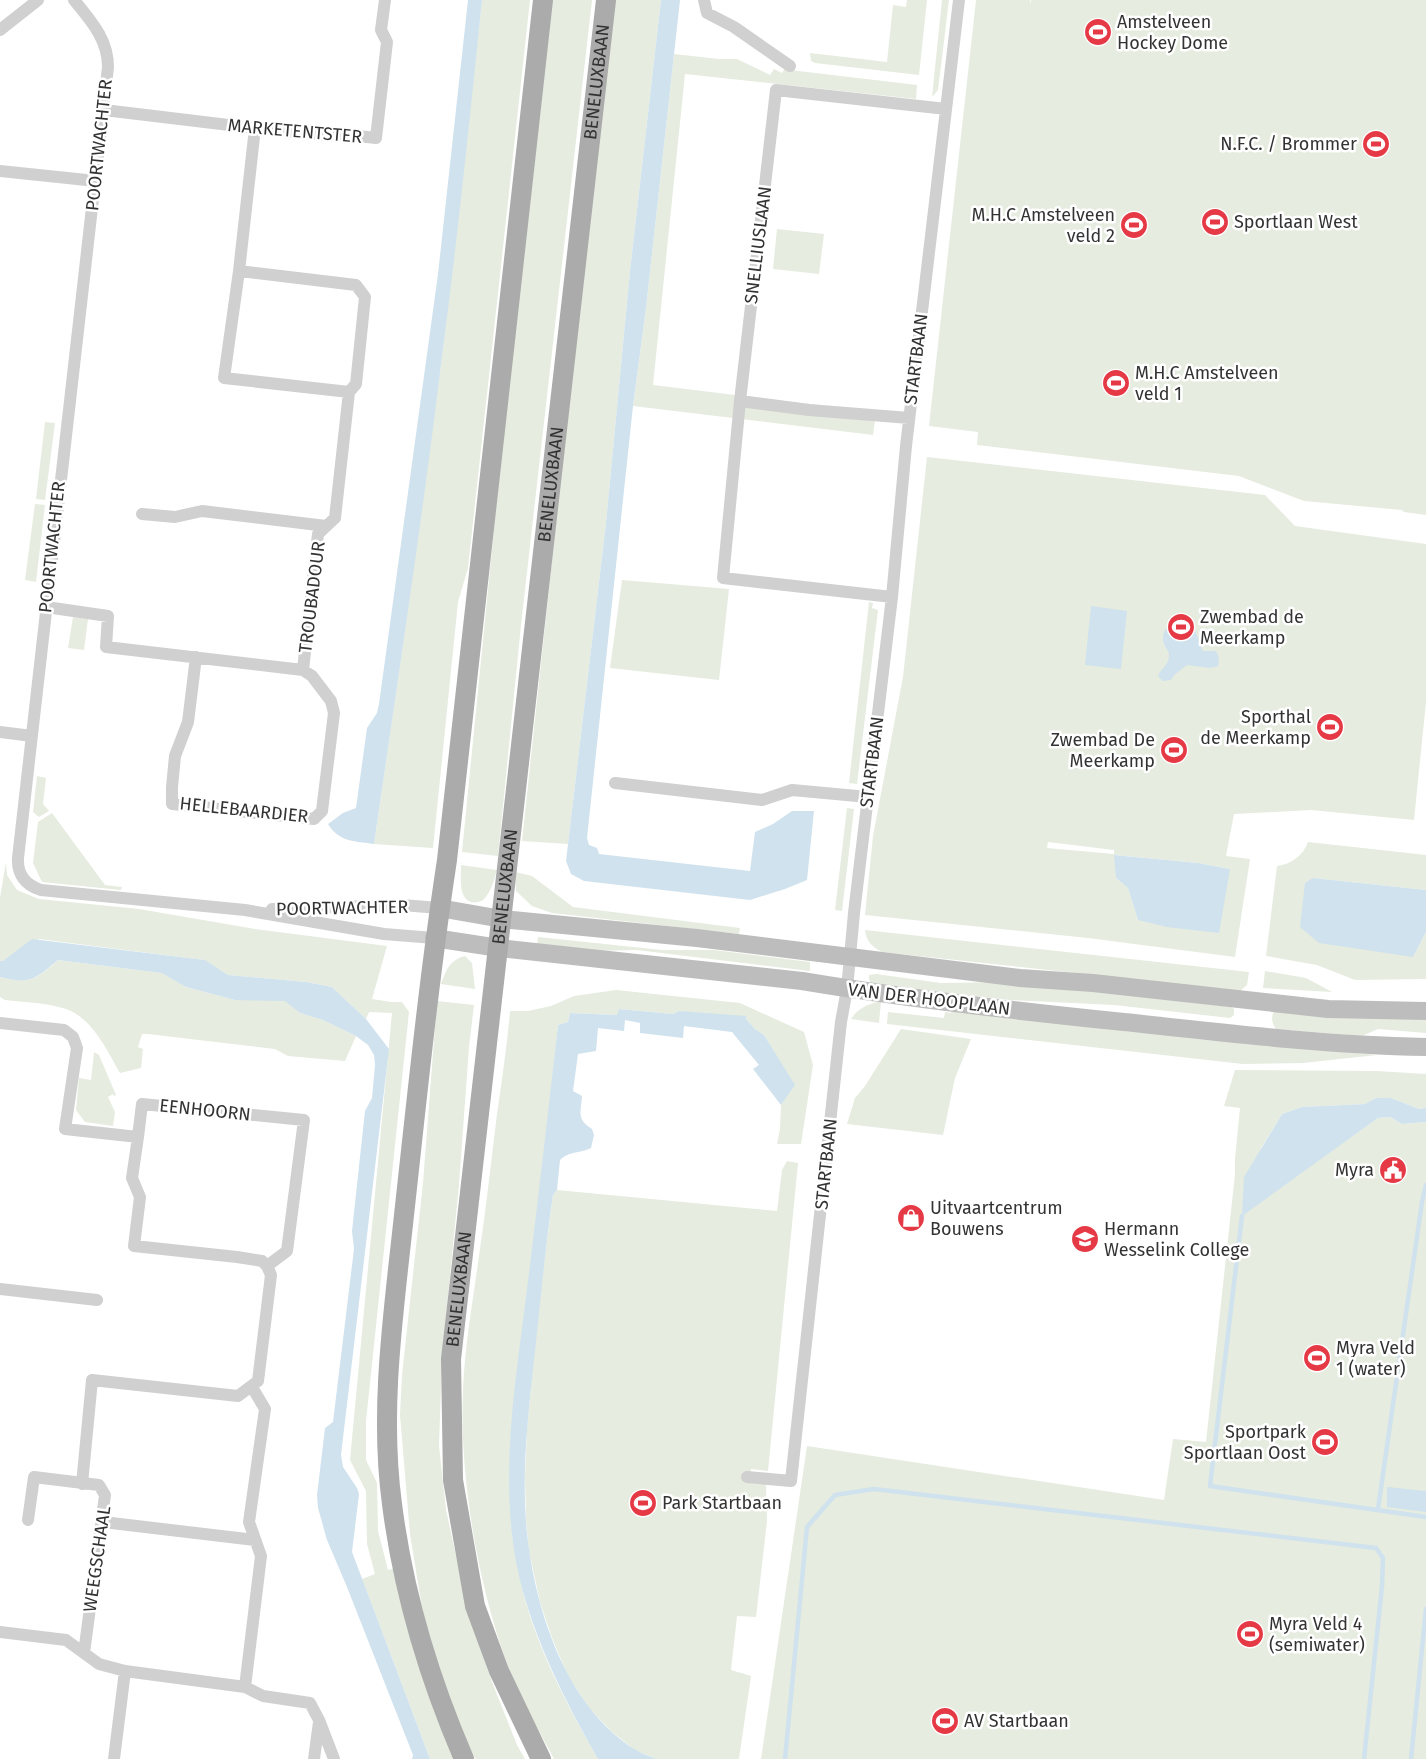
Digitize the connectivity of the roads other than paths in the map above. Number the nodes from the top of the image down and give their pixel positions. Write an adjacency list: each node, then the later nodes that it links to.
1 (38, 0): 8 (street)
2 (74, 0): 11 (street, POORTWACHTER)
3 (385, 0): 12 (street, MARKETENTSTER)
4 (543, 0): 29 (main road)
5 (606, 0): 31 (main road, BENELUXBAAN)
6 (704, 0): 9 (street)
7 (959, 0): 10 (street, STARTBAAN)
8 (0, 30)
9 (790, 66)
10 (946, 109): 17 (street, SNELLIUSLAAN); 18 (street, STARTBAAN)
11 (104, 110): 12 (street, MARKETENTSTER); 14 (street, POORTWACHTER)
12 (255, 128): 15 (street)
13 (0, 171): 14 (street)
14 (96, 181): 22 (street, POORTWACHTER)
15 (239, 271): 16 (street, TROUBADOUR); 16 (street)
16 (349, 392): 20 (street, TROUBADOUR)
17 (740, 401): 18 (street); 21 (street)
18 (909, 418): 21 (street, STARTBAAN)
19 (142, 514): 20 (street, TROUBADOUR)
20 (326, 526): 24 (street, TROUBADOUR)
21 (892, 596): 28 (street, STARTBAAN)
22 (46, 606): 23 (street); 26 (street, POORTWACHTER)
23 (196, 657): 24 (street); 24 (street, HELLEBAARDIER)
24 (303, 670)
25 (0, 732): 26 (street)
26 (32, 736): 30 (street, POORTWACHTER)
27 (615, 783): 28 (street)
28 (868, 797): 34 (street, STARTBAAN)
29 (439, 908): 30 (street, POORTWACHTER); 31 (street, VAN DER HOOPLAAN); 32 (main road)
30 (245, 910): 32 (street, POORTWACHTER)
31 (502, 919): 33 (main road, BENELUXBAAN); 34 (street, VAN DER HOOPLAAN)
32 (434, 938): 33 (street, VAN DER HOOPLAAN); 57 (main road)
33 (499, 948): 35 (street, VAN DER HOOPLAAN); 58 (main road, BENELUXBAAN)
34 (850, 958): 35 (street, STARTBAAN); 36 (street, VAN DER HOOPLAAN)
35 (847, 989): 38 (street, VAN DER HOOPLAAN); 44 (street, STARTBAAN)
36 (1426, 1011)
37 (0, 1023): 39 (street)
38 (1426, 1047)
39 (138, 1137): 40 (street); 40 (street, EENHOORN)
40 (267, 1266): 43 (street)
41 (0, 1290): 42 (street)
42 (97, 1300)
43 (252, 1387): 45 (street, WEEGSCHAAL); 48 (street)
44 (748, 1477)
45 (82, 1484): 46 (street, WEEGSCHAAL); 47 (street, WEEGSCHAAL)
46 (28, 1520)
47 (102, 1522): 48 (street); 50 (street, WEEGSCHAAL)
48 (254, 1540): 52 (street)
49 (0, 1632): 50 (street)
50 (84, 1653): 51 (street)
51 (125, 1671): 52 (street); 54 (street)
52 (246, 1687): 53 (street)
53 (319, 1720): 55 (street); 56 (street)
54 (114, 1759)
55 (314, 1759)
56 (334, 1759)
57 (464, 1759)
58 (541, 1759)

